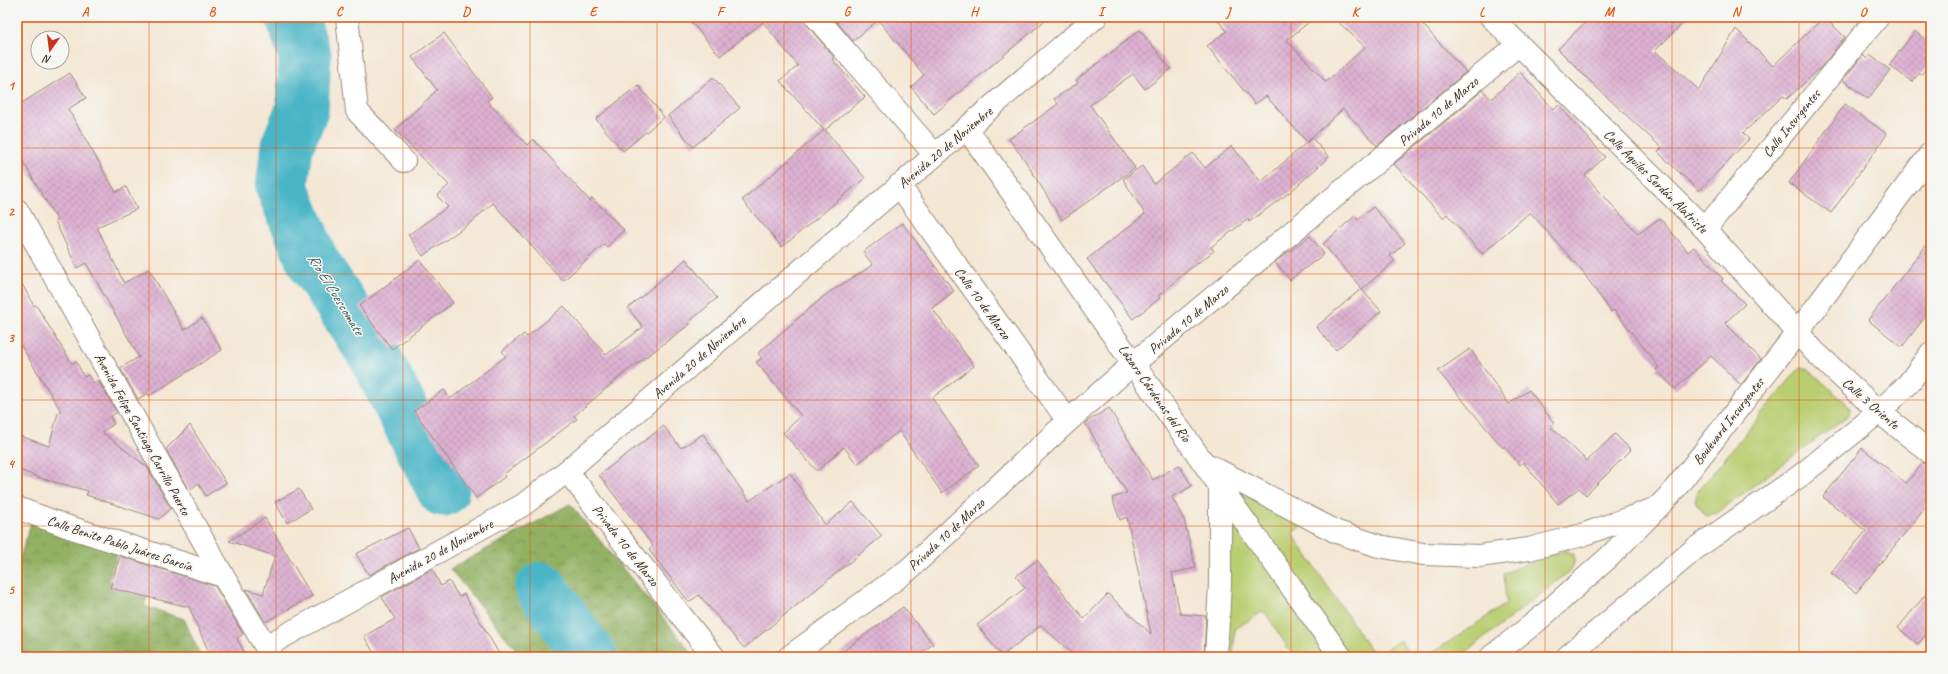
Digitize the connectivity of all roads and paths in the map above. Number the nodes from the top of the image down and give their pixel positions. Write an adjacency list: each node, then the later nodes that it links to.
1 (347, 17): 10 (street)
2 (816, 17): 9 (street)
3 (1096, 17): 7 (street, Avenida 20 de Noviembre)
4 (1492, 17): 6 (street, Calle Aquiles Serdán Alatriste)
5 (1878, 17): 13 (street, Calle Insurgentes)
6 (1518, 45): 13 (street, Calle Aquiles Serdán Alatriste); 17 (street, Privada 10 de Marzo)
7 (967, 129): 9 (street, Avenida 20 de Noviembre); 17 (street, Lázaro Cárdenas del Río)
8 (1931, 153): 14 (street, Boulevard Insurgentes)
9 (935, 155): 11 (street, Avenida 20 de Noviembre)
10 (404, 162)
11 (899, 185): 19 (street, Calle 10 de Marzo); 22 (street, Avenida 20 de Noviembre)
12 (17, 210): 26 (street, Avenida Felipe Santiago Carrillo Puerto)
13 (1705, 229): 14 (street, Calle Aquiles Serdán Alatriste)
14 (1796, 333): 15 (street, Calle Aquiles Serdán Alatriste); 24 (street, Boulevard Insurgentes)
15 (1814, 351): 18 (street, Calle 3 Oriente)
16 (1931, 353): 18 (street)
17 (1134, 363): 19 (street, Privada 10 de Marzo); 21 (street, Lázaro Cárdenas del Río)
18 (1879, 412): 20 (street, Calle 3 Oriente); 33 (street)
19 (1068, 421): 29 (street, Privada 10 de Marzo)
20 (1931, 453)
21 (1204, 463): 23 (street, Lázaro Cárdenas del Río); 24 (street)
22 (567, 471): 27 (street, Avenida 20 de Noviembre); 28 (street, Privada 10 de Marzo)
23 (1220, 486): 30 (street); 31 (street, Lázaro Cárdenas del Río)
24 (1659, 507): 32 (street, Boulevard Insurgentes)
25 (17, 508): 26 (street, Calle Benito Pablo Juárez García)
26 (223, 576): 27 (street, Avenida Felipe Santiago Carrillo Puerto)
27 (269, 651)
28 (714, 657)
29 (789, 657)
30 (1216, 657)
31 (1341, 657)
32 (1491, 657)
33 (1567, 657)

